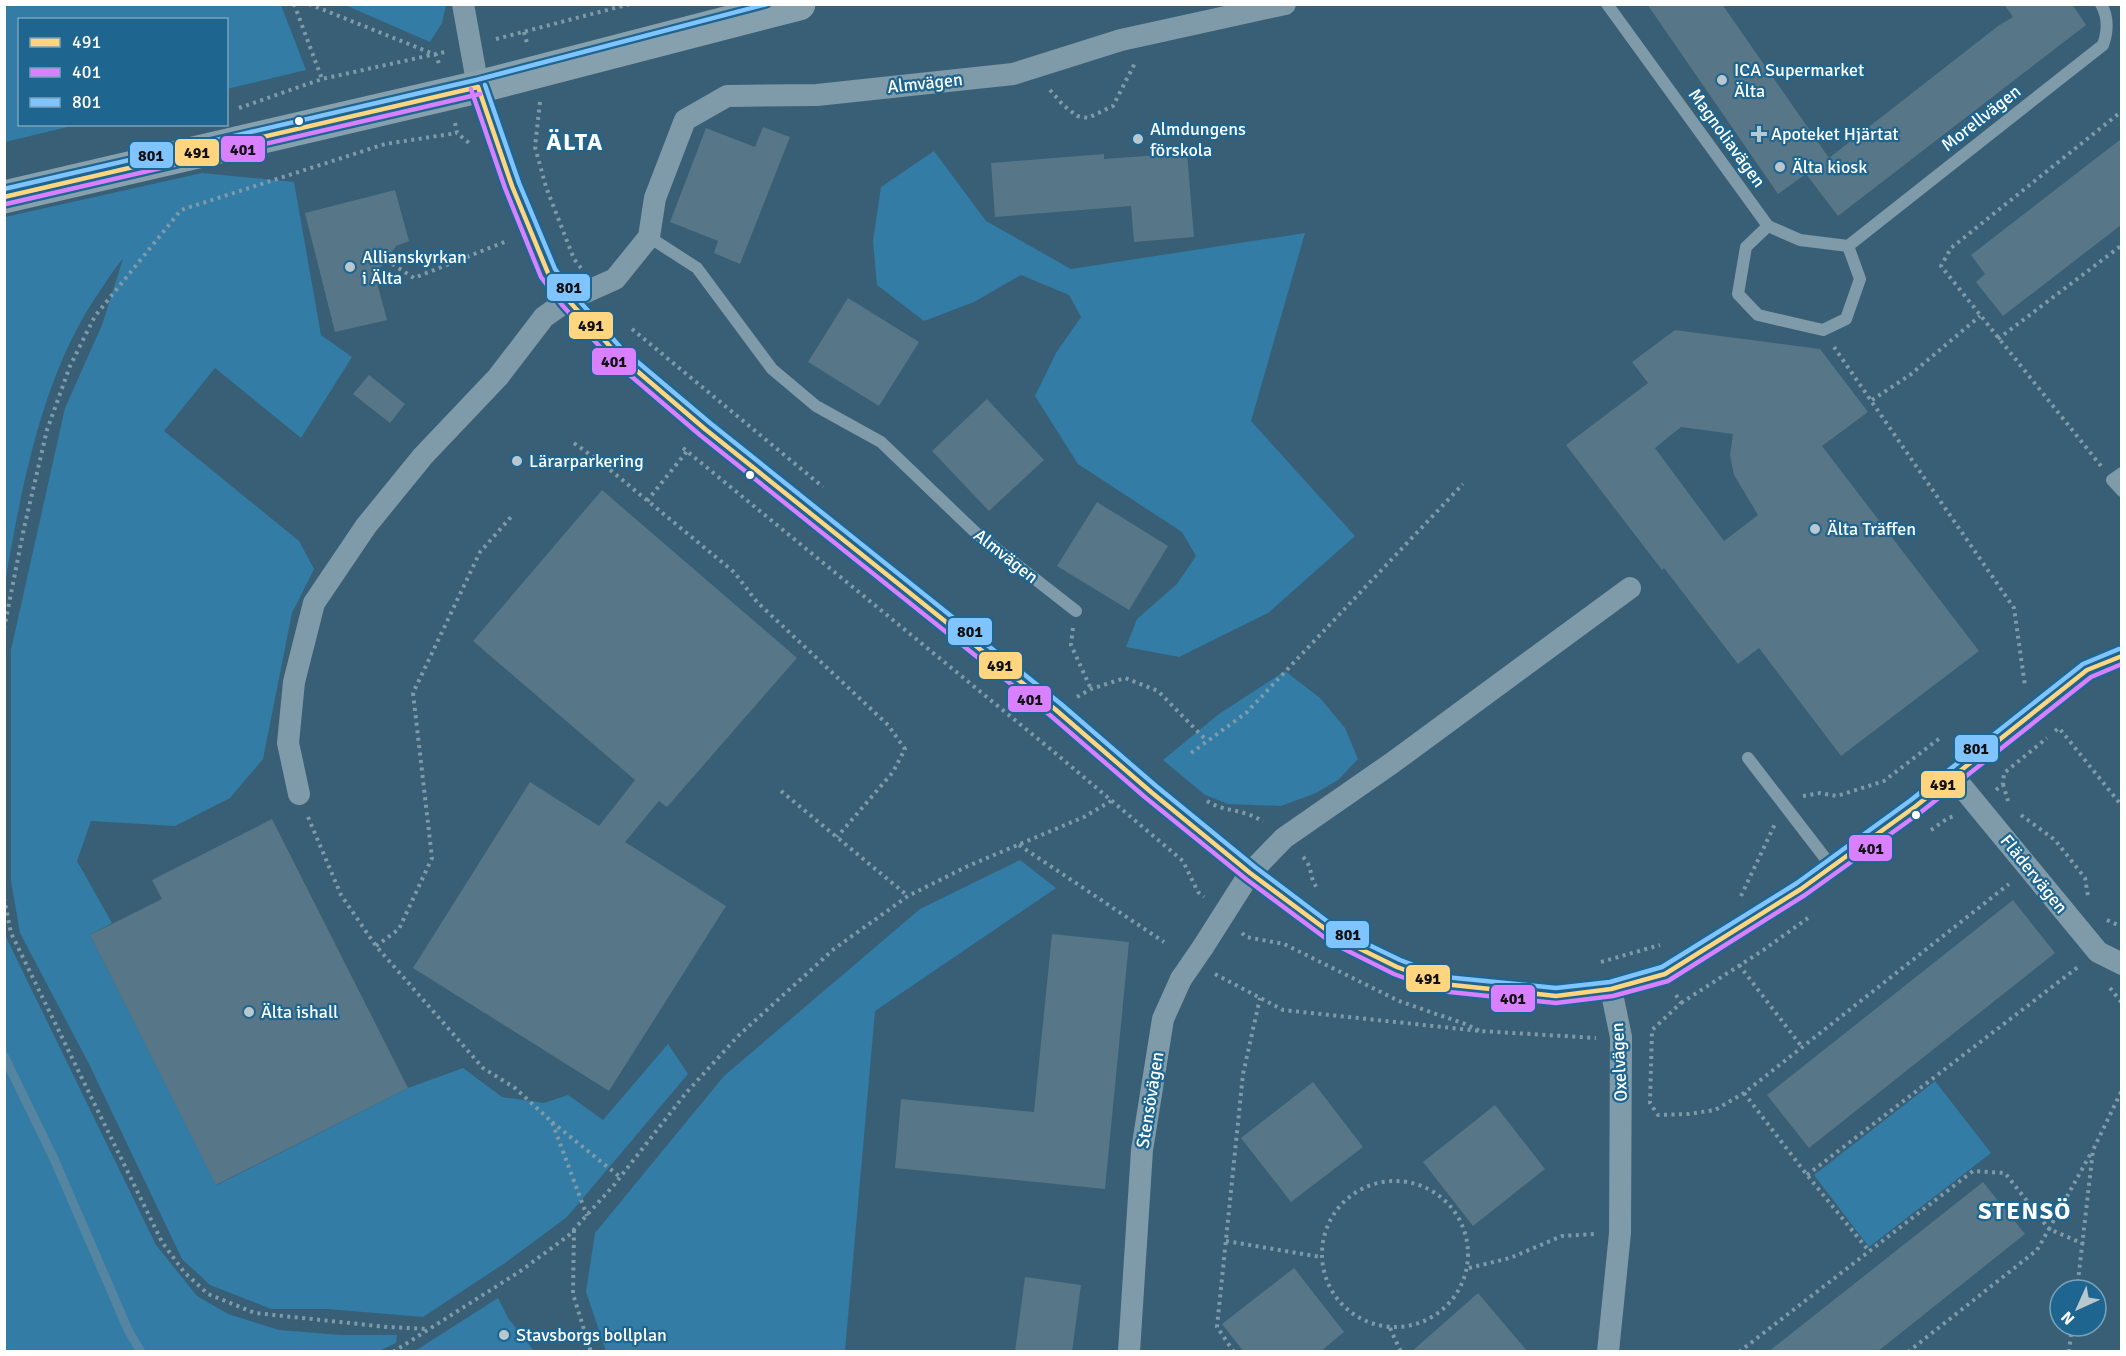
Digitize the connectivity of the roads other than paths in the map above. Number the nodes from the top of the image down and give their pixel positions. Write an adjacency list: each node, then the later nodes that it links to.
1 (463, 4): 6 (street)
2 (799, 4): 6 (main road)
3 (1285, 4): 9 (street, Almvägen)
4 (1607, 4): 8 (lane, Magnoliavägen)
5 (2101, 4): 10 (lane, Morellvägen)
6 (478, 87): 7 (main road); 11 (street)
7 (4, 196)
8 (1768, 226): 10 (lane); 10 (lane)
9 (649, 237): 11 (street); 15 (lane, Almvägen)
10 (1848, 246)
11 (568, 300): 19 (street); 21 (street, bridge)
12 (2117, 477): 13 (lane)
13 (2121, 491)
14 (1630, 588): 21 (street, Stensövägen)
15 (1076, 611)
16 (2121, 656): 18 (street)
17 (1748, 758): 20 (lane)
18 (1953, 776): 20 (street); 22 (street, Flädervägen)
19 (299, 794)
20 (1832, 867): 23 (street)
21 (1250, 873): 23 (street); 24 (street, Stensövägen, bridge)
22 (2121, 963)
23 (1611, 989): 25 (street, Oxelvägen)
24 (1128, 1352)
25 (1608, 1352)

